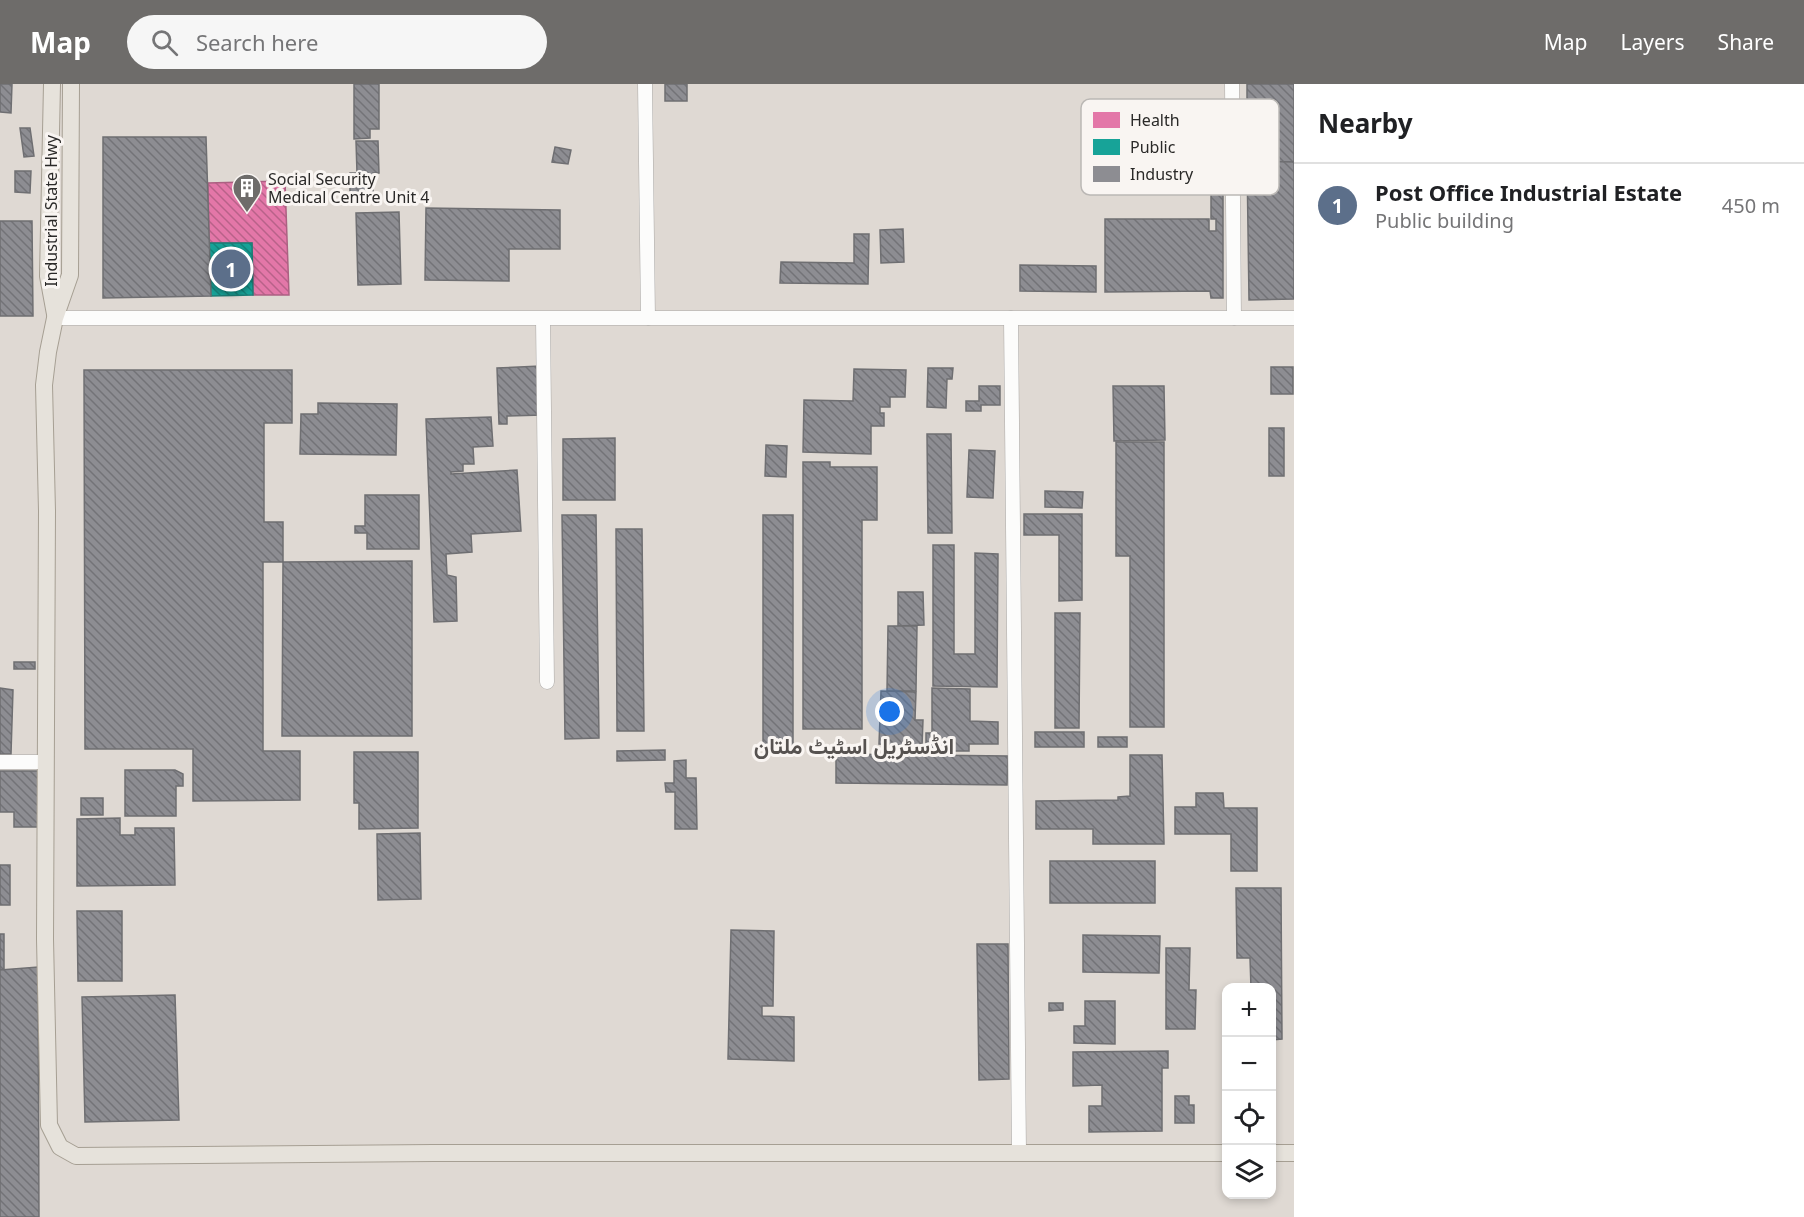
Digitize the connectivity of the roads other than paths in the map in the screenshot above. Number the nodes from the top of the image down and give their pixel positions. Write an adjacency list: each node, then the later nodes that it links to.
1 (52, 84): 7 (main road, Industrial State Hwy)
2 (71, 84): 7 (main road, Industrial State Hwy)
3 (645, 84): 8 (street)
4 (1232, 84): 5 (street)
5 (1232, 99)
6 (1233, 195): 10 (street)
7 (55, 318): 12 (street); 15 (main road)
8 (648, 318): 9 (street); 12 (street)
9 (1011, 318): 10 (street); 16 (street)
10 (1234, 318): 11 (street)
11 (1294, 318)
12 (543, 319): 13 (street)
13 (546, 682)
14 (0, 762): 15 (street)
15 (46, 762): 16 (main road)
16 (1019, 1152): 17 (main road)
17 (1222, 1152)
18 (1276, 1153): 19 (main road)
19 (1294, 1153)

